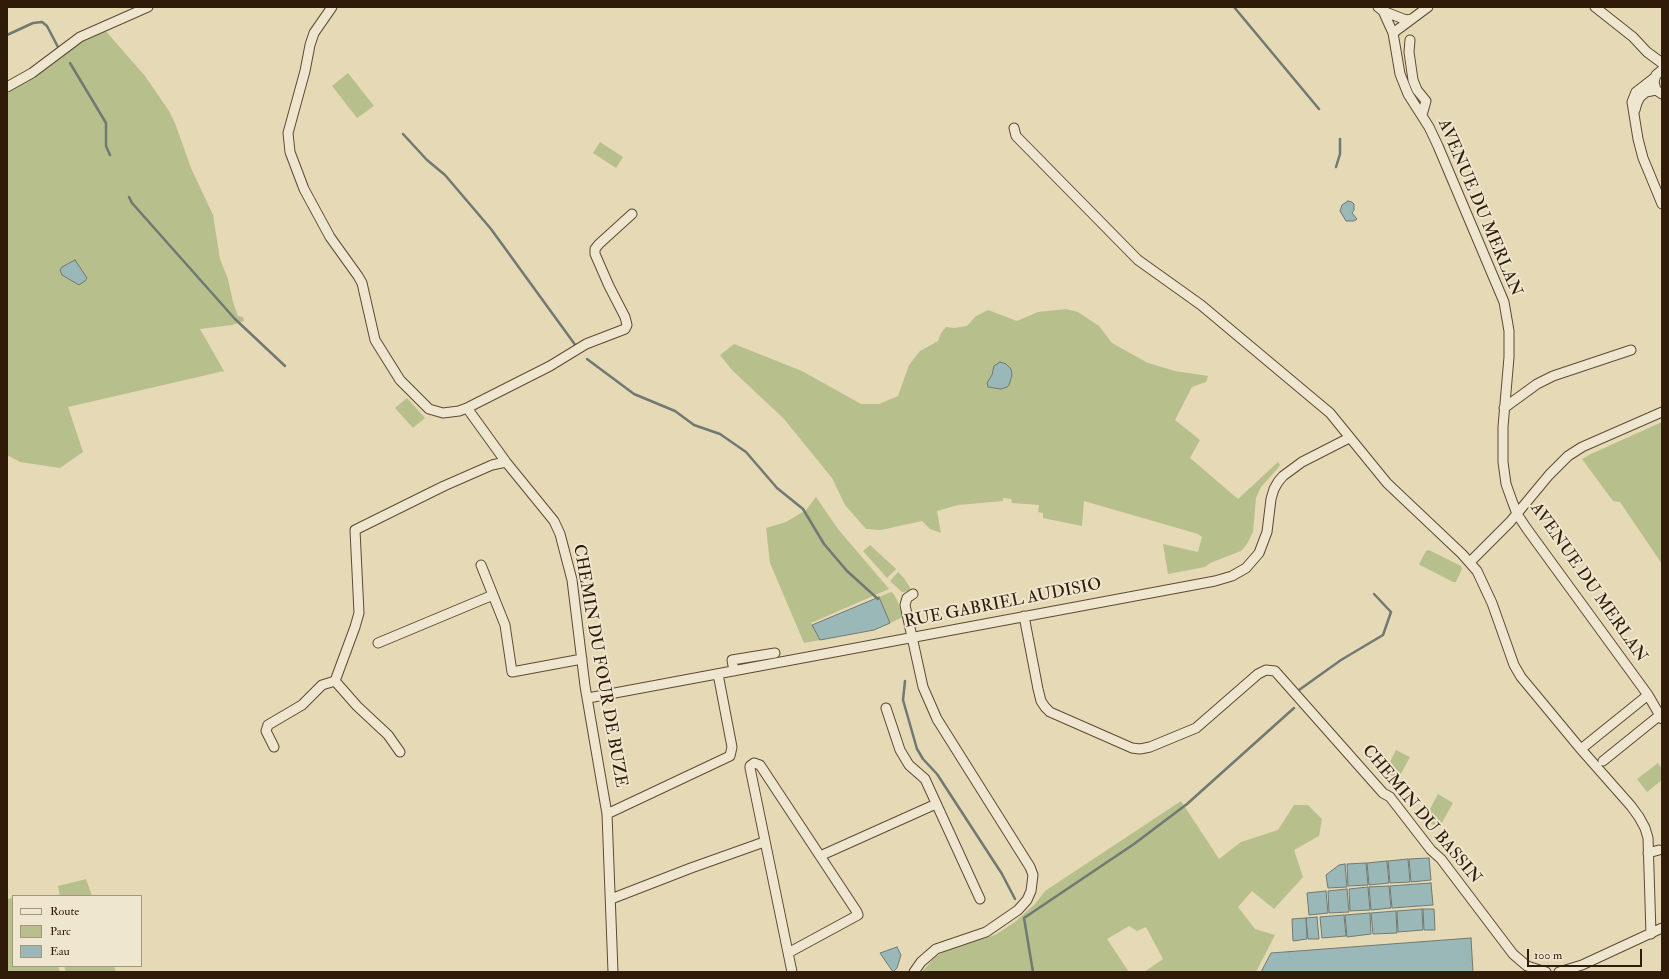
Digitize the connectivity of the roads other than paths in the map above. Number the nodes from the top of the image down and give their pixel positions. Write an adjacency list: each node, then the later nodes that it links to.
1 (148, 7): 12 (street)
2 (332, 7): 20 (street)
3 (1428, 7): 6 (street)
4 (1595, 7): 9 (street)
5 (1380, 9): 6 (street); 7 (street, AVENUE DU MERLAN)
6 (1412, 18): 7 (street)
7 (1393, 33): 15 (street, AVENUE DU MERLAN)
8 (1410, 40): 15 (street)
9 (1662, 63)
10 (1662, 70): 11 (street)
11 (1654, 78): 13 (street); 14 (street)
12 (7, 87)
13 (1659, 92): 14 (street)
14 (1634, 115): 17 (street)
15 (1422, 116): 21 (street, AVENUE DU MERLAN)
16 (1014, 128): 23 (street)
17 (1662, 204)
18 (632, 214): 20 (street)
19 (1631, 350): 21 (street)
20 (467, 408): 24 (street, CHEMIN DU FOUR DE BUZE)
21 (1504, 408): 25 (street, AVENUE DU MERLAN)
22 (1662, 412): 25 (street)
23 (1349, 438): 26 (street); 30 (street, RUE GABRIEL AUDISIO)
24 (506, 462): 34 (street, CHEMIN DU FOUR DE BUZE); 37 (street)
25 (1517, 514): 26 (street); 38 (street, AVENUE DU MERLAN)
26 (1470, 562): 43 (street)
27 (481, 565): 29 (street)
28 (913, 594): 31 (street)
29 (493, 596): 32 (street); 34 (street)
30 (1024, 616): 31 (street, RUE GABRIEL AUDISIO); 60 (street, CHEMIN DU BASSIN)
31 (912, 638): 35 (street, RUE GABRIEL AUDISIO); 59 (street)
32 (378, 643)
33 (775, 653): 35 (street)
34 (582, 659): 39 (street, CHEMIN DU FOUR DE BUZE)
35 (734, 671): 36 (street, RUE GABRIEL AUDISIO)
36 (718, 674): 39 (street, RUE GABRIEL AUDISIO); 47 (street)
37 (335, 681): 42 (street); 44 (street)
38 (1648, 695): 41 (street, AVENUE DU MERLAN); 43 (street)
39 (588, 698): 47 (street, CHEMIN DU FOUR DE BUZE)
40 (886, 708): 46 (street)
41 (1661, 717): 45 (street)
42 (274, 747)
43 (1581, 749): 50 (street)
44 (400, 752)
45 (1603, 761)
46 (936, 804): 51 (street); 53 (street)
47 (607, 814): 52 (street, CHEMIN DU FOUR DE BUZE)
48 (764, 842): 51 (street); 52 (street); 56 (street)
49 (1659, 850): 50 (street)
50 (1648, 854): 55 (street)
51 (820, 856): 56 (street)
52 (611, 899): 57 (street, CHEMIN DU FOUR DE BUZE)
53 (980, 899)
54 (1662, 928): 55 (street)
55 (1651, 934): 61 (street)
56 (788, 953): 58 (street)
57 (613, 972)
58 (792, 972)
59 (914, 972)
60 (1546, 972)
61 (1559, 972)

